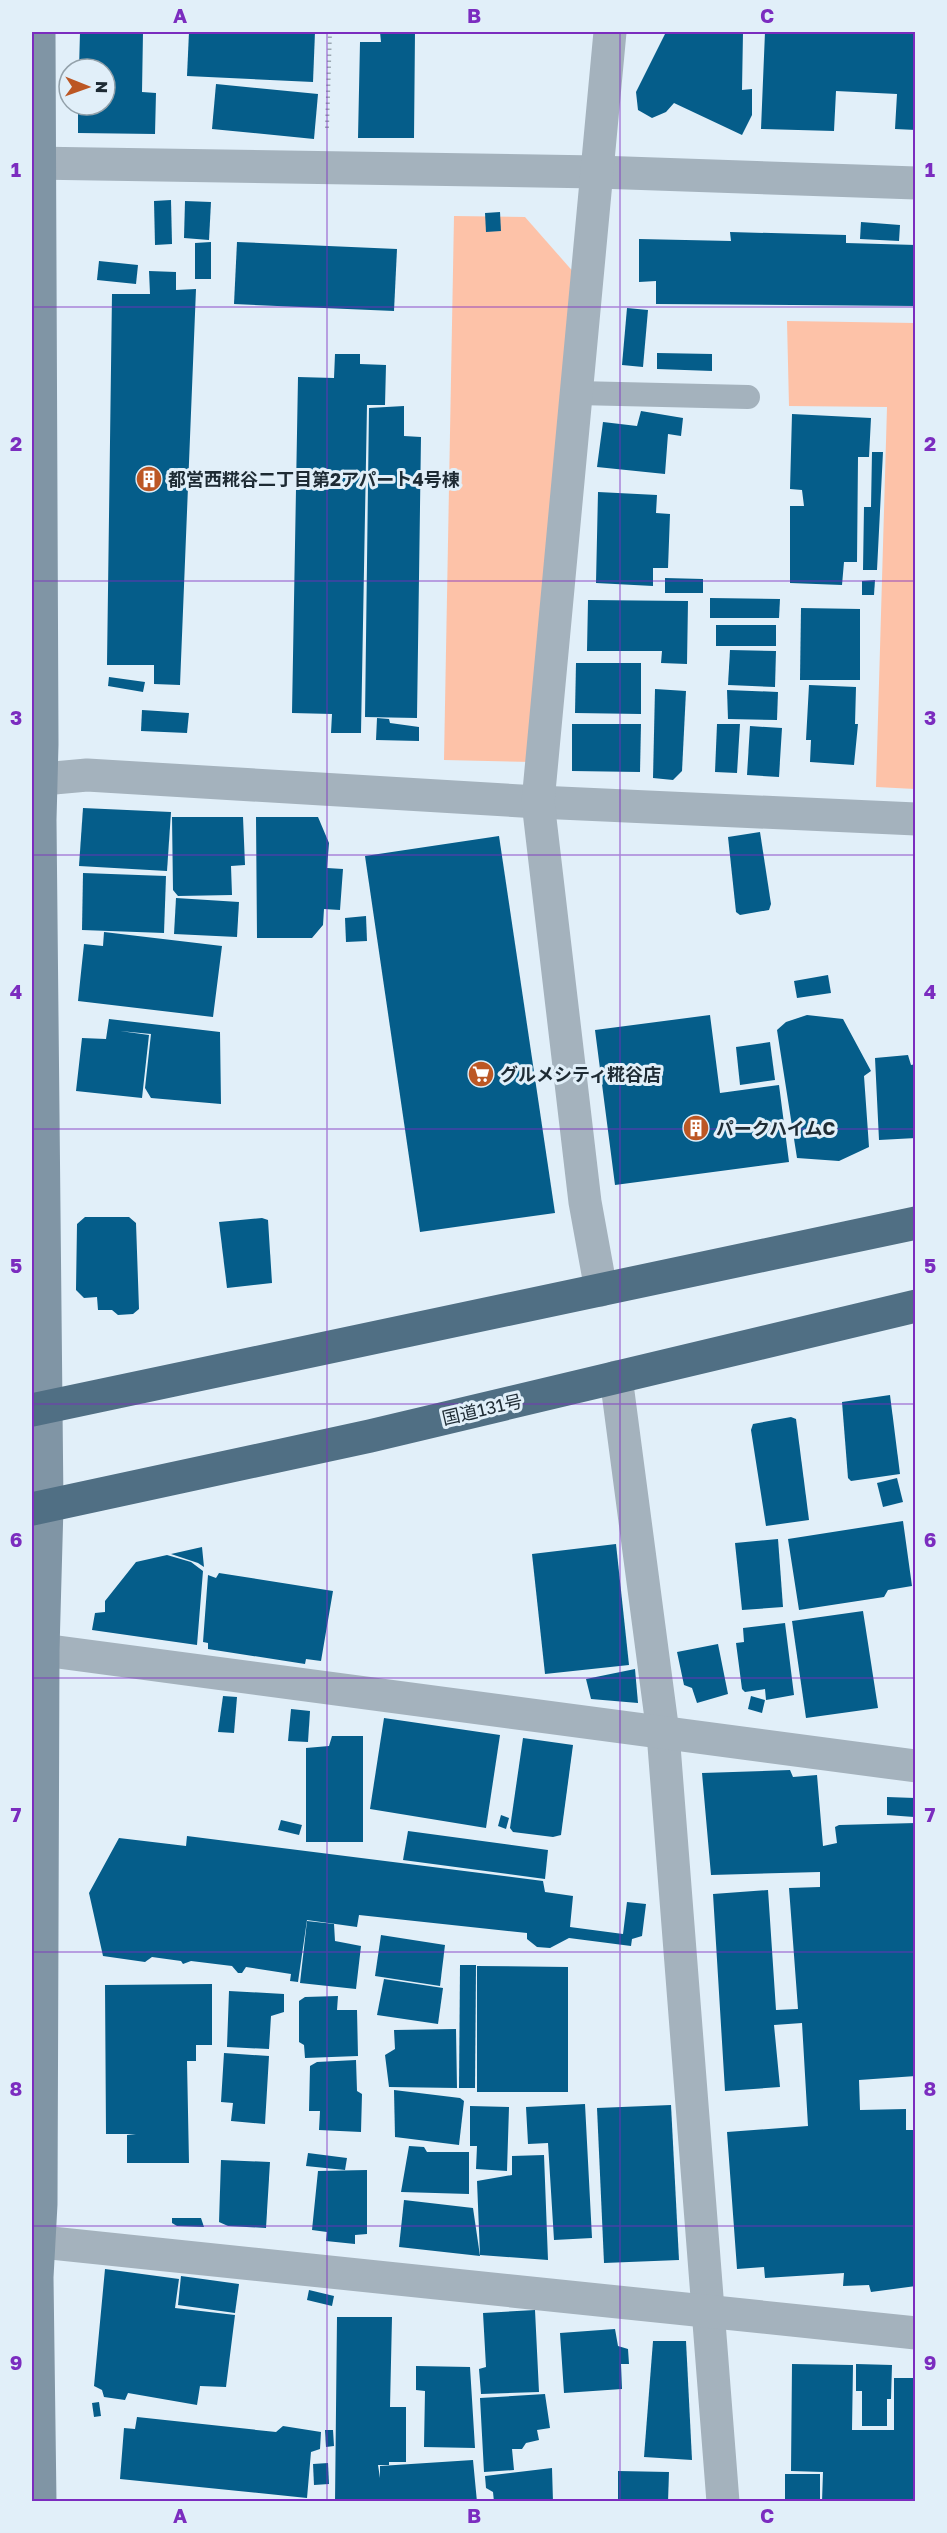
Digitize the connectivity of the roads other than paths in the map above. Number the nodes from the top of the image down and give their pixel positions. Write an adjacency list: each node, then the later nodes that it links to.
1 (39, 32): 3 (street)
2 (610, 32): 4 (street)
3 (35, 163): 4 (street); 8 (street)
4 (598, 172): 5 (street); 6 (street)
5 (915, 183)
6 (577, 393): 7 (lane); 9 (street)
7 (748, 397)
8 (36, 780): 9 (street); 15 (street)
9 (538, 802): 10 (street); 12 (street)
10 (915, 819)
11 (915, 1223): 12 (highway)
12 (601, 1290): 15 (highway)
13 (915, 1306): 14 (highway, 国道131号)
14 (616, 1377): 16 (highway, 国道131号); 18 (street)
15 (39, 1408): 16 (street)
16 (39, 1507): 17 (street)
17 (43, 1650): 18 (street); 20 (street)
18 (663, 1733): 19 (street); 21 (street)
19 (915, 1766)
20 (35, 2241): 21 (street); 23 (street)
21 (707, 2311): 22 (street); 24 (street)
22 (915, 2333)
23 (40, 2502)
24 (723, 2502)

